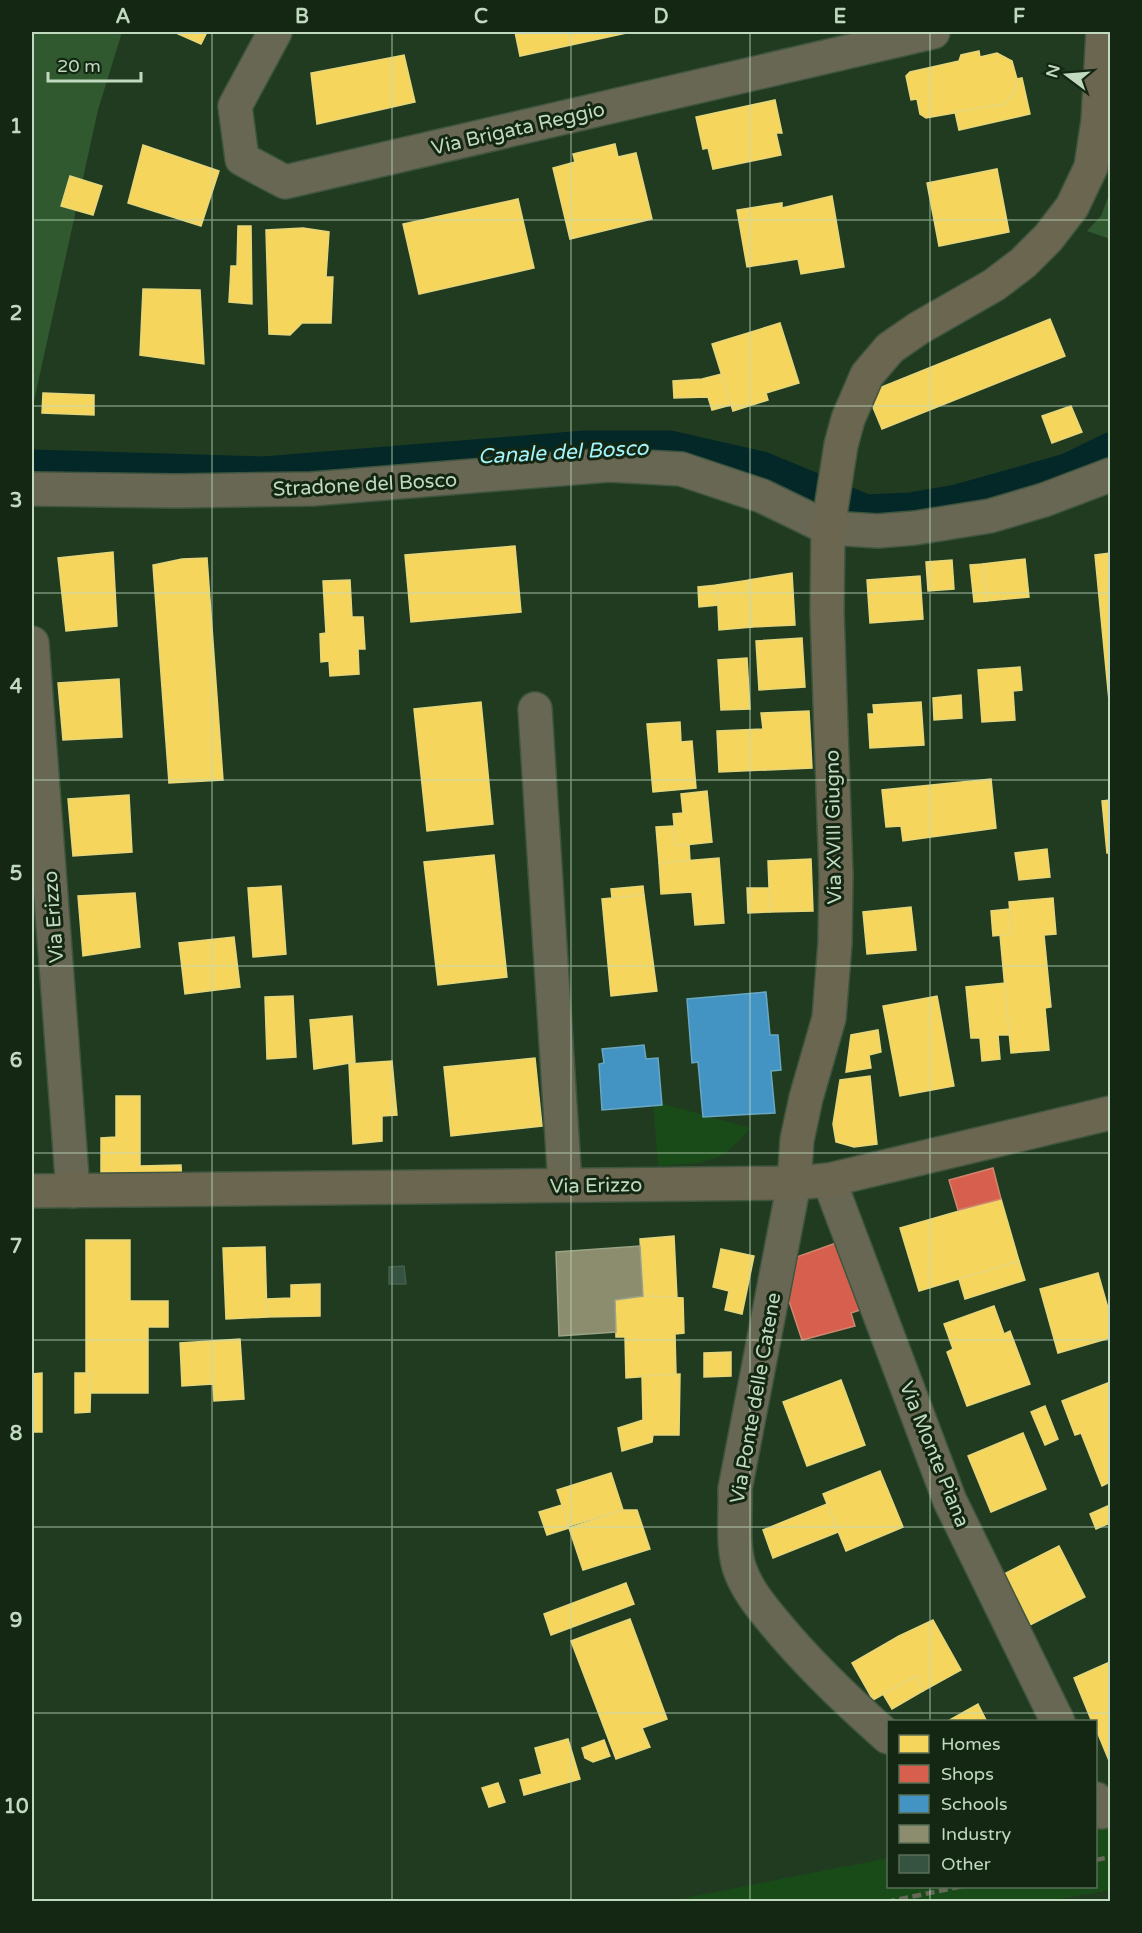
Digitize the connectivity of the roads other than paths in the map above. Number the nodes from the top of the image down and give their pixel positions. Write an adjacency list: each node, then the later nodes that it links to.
1 (275, 32): 2 (street, Via Brigata Reggio)
2 (933, 32)
3 (1103, 32): 6 (main road, Via XVIII Giugno)
4 (1110, 475): 6 (street, Stradone del Bosco)
5 (32, 489): 6 (street, Stradone del Bosco)
6 (829, 520): 11 (main road, Via XVIII Giugno)
7 (32, 643): 14 (street, Via Erizzo)
8 (535, 709): 12 (street)
9 (1110, 1114): 10 (main road, Via Erizzo)
10 (829, 1180): 11 (main road, Via Erizzo); 15 (street, Via Monte Piana)
11 (794, 1183): 12 (main road, Via Erizzo); 16 (street, Via Ponte delle Catene)
12 (565, 1185): 14 (main road, Via Erizzo)
13 (32, 1191): 14 (main road, Via Erizzo)
14 (73, 1191)
15 (1057, 1720)
16 (887, 1736)

